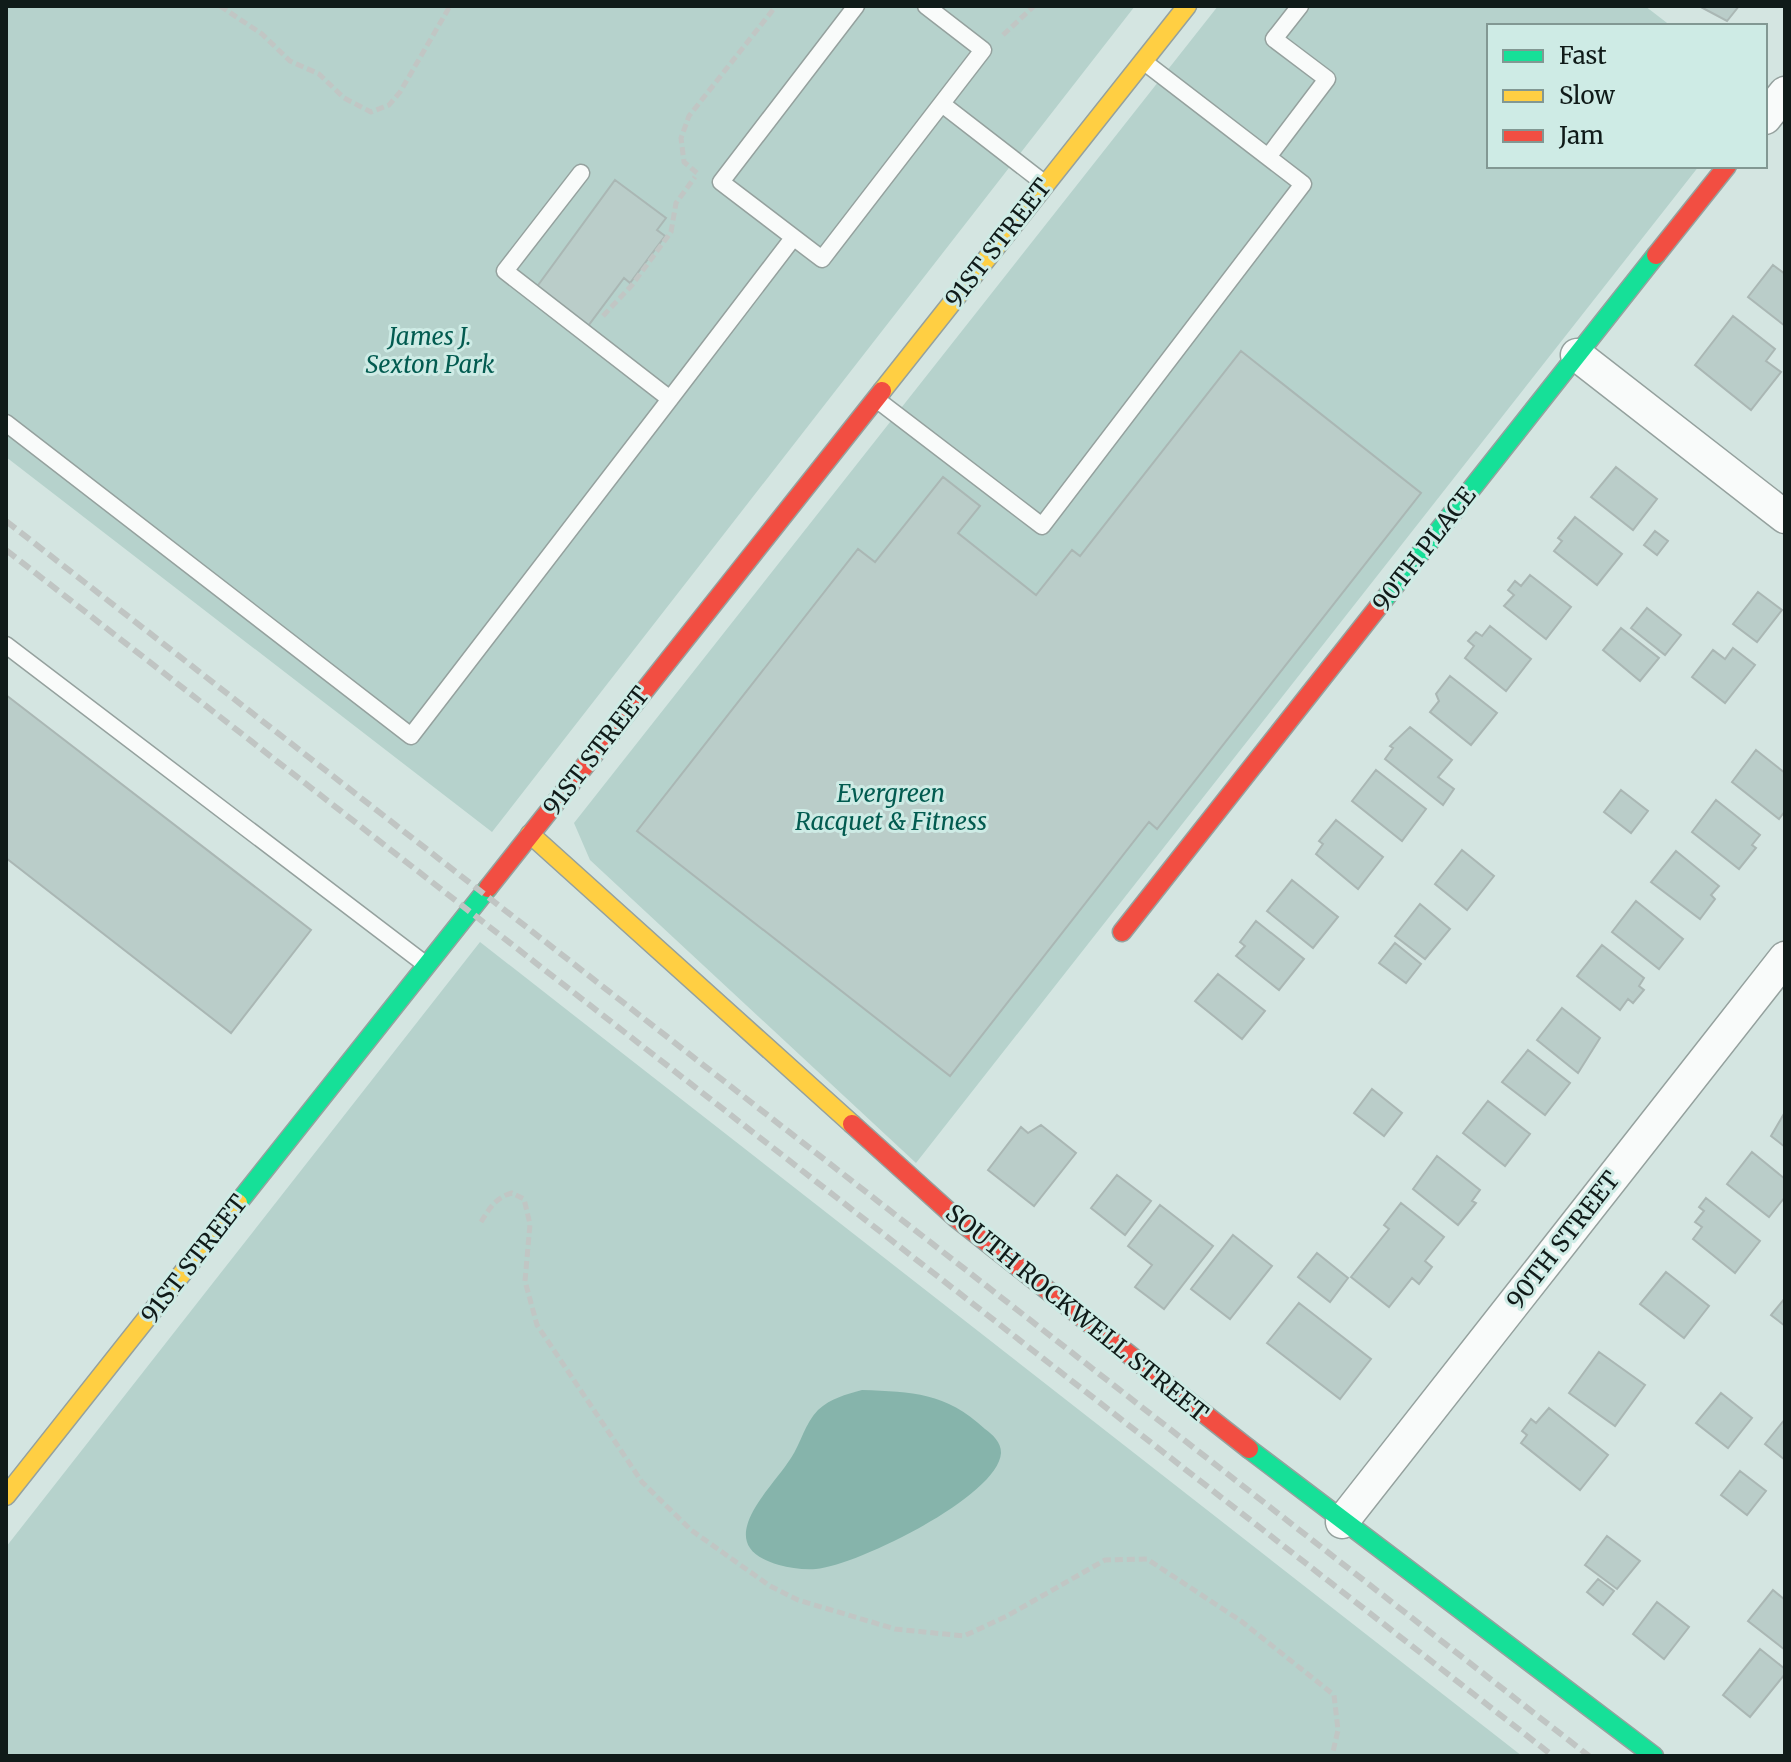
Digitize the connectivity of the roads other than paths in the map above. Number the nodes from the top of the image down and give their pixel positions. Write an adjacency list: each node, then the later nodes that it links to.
1 (856, 6): 13 (lane)
2 (926, 6): 7 (lane)
3 (1187, 6): 5 (street, 91ST STREET)
4 (1300, 6): 9 (lane)
5 (1143, 61): 9 (lane); 12 (street, 91ST STREET)
6 (1785, 93): 8 (street)
7 (942, 104): 12 (lane); 13 (lane)
8 (1767, 116)
9 (1268, 157): 16 (lane)
10 (1725, 168): 14 (street, 90TH PLACE)
11 (581, 173): 15 (lane)
12 (1045, 184): 16 (street, 91ST STREET)
13 (793, 238): 15 (lane)
14 (1577, 355): 18 (street); 21 (street, 90TH PLACE)
15 (670, 399): 17 (lane)
16 (875, 399): 20 (street, 91ST STREET)
17 (6, 423)
18 (1785, 517)
19 (6, 645): 23 (lane)
20 (530, 834): 23 (street, 91ST STREET); 25 (street, SOUTH ROCKWELL STREET)
21 (1122, 932)
22 (1785, 958): 25 (street, 90TH STREET)
23 (427, 965): 24 (street, 91ST STREET)
24 (6, 1496)
25 (1342, 1522): 26 (street, SOUTH ROCKWELL STREET)
26 (1654, 1756)

